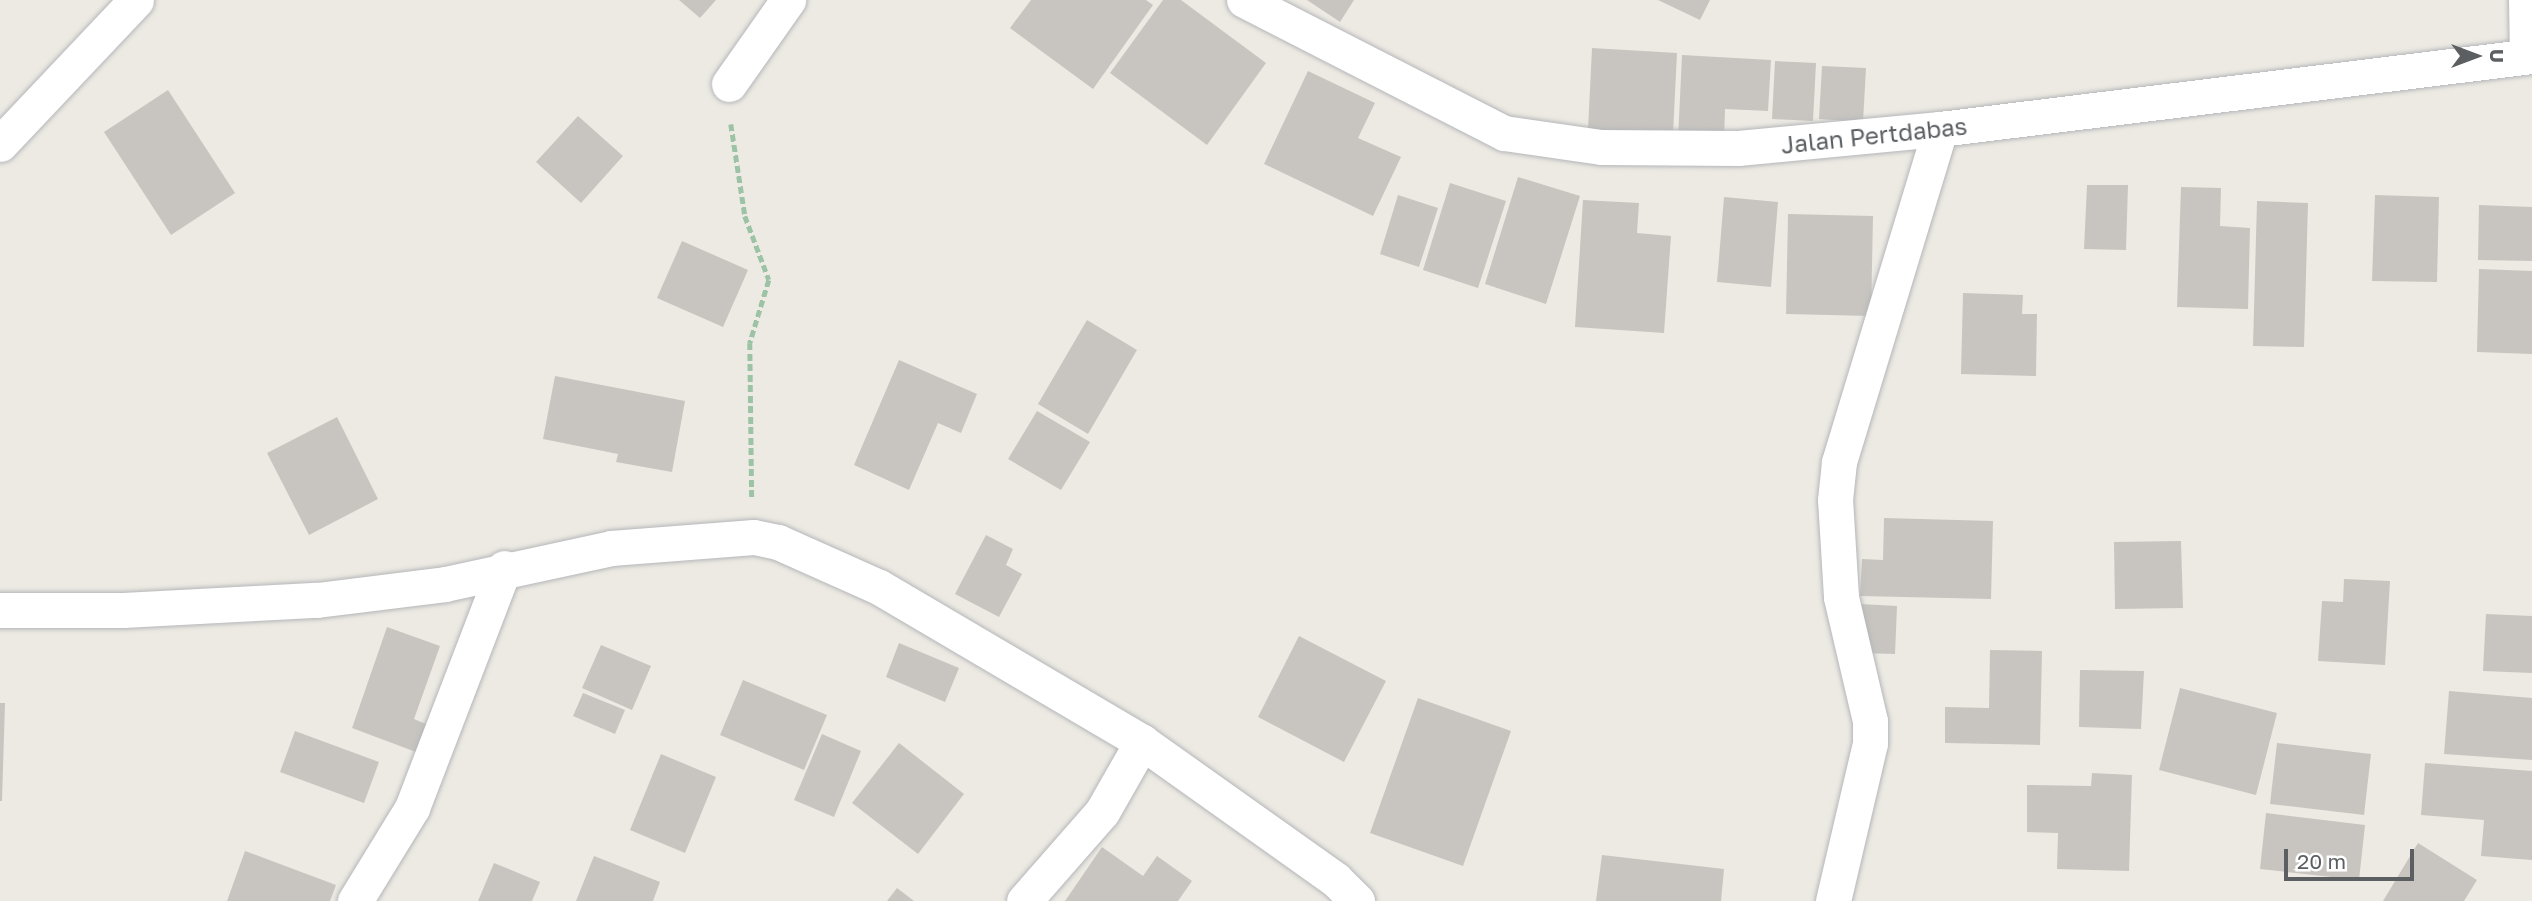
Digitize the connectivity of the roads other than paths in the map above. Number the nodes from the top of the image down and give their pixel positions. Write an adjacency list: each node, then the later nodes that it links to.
1 (136, 0): 8 (street)
2 (788, 0): 6 (street)
3 (1244, 0): 7 (street, Jalan Pertdabas)
4 (2526, 0): 5 (street)
5 (2529, 56): 7 (street, Jalan Pertdabas)
6 (729, 84)
7 (1940, 130): 15 (street)
8 (0, 144)
9 (504, 568): 10 (street); 11 (street); 12 (street)
10 (0, 610)
11 (1142, 741): 13 (street); 14 (street)
12 (355, 901)
13 (1024, 901)
14 (1357, 901)
15 (1833, 901)

